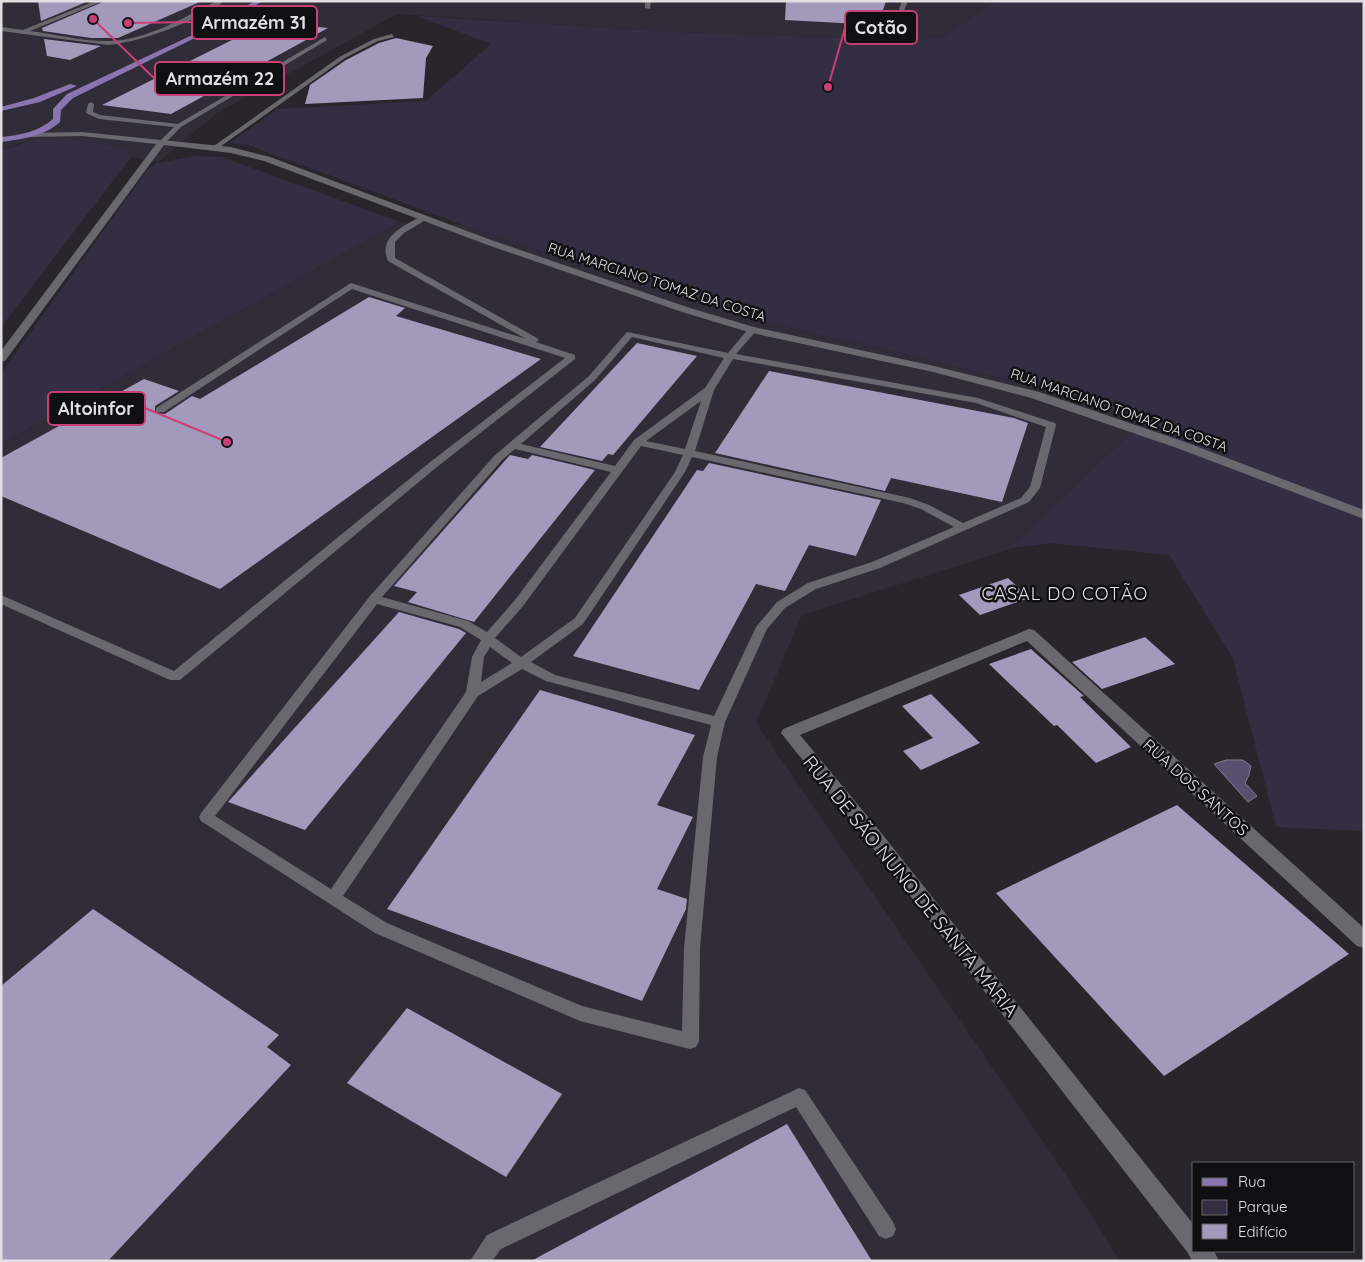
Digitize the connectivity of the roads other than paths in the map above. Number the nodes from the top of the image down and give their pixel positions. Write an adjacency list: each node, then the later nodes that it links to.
1 (100, 1): 8 (lane)
2 (222, 1): 8 (lane)
3 (248, 1): 13 (main road)
4 (260, 1): 15 (main road)
5 (905, 1): 6 (lane)
6 (896, 22)
7 (1, 29): 8 (lane)
8 (23, 32)
9 (392, 36): 24 (lane)
10 (325, 39): 17 (lane)
11 (91, 104): 17 (lane)
12 (38, 107): 13 (main road)
13 (4, 108)
14 (48, 109): 15 (main road)
15 (57, 114): 16 (main road)
16 (54, 123): 18 (street, RUA MARCIANO TOMAZ DA COSTA); 19 (main road)
17 (179, 126): 23 (lane)
18 (82, 134): 19 (street, RUA MARCIANO TOMAZ DA COSTA); 23 (street, RUA MARCIANO TOMAZ DA COSTA)
19 (29, 135): 20 (main road)
20 (13, 138): 21 (main road); 22 (main road)
21 (1, 140)
22 (1, 144)
23 (161, 144): 24 (street, RUA MARCIANO TOMAZ DA COSTA); 29 (street)
24 (215, 148): 25 (street, RUA MARCIANO TOMAZ DA COSTA)
25 (425, 218): 26 (street, RUA MARCIANO TOMAZ DA COSTA); 27 (lane)
26 (752, 330): 28 (lane); 36 (street, RUA MARCIANO TOMAZ DA COSTA)
27 (542, 348): 31 (lane); 38 (lane)
28 (730, 356): 30 (lane); 33 (lane); 37 (lane)
29 (1, 359)
30 (709, 390): 32 (lane); 34 (lane)
31 (160, 410)
32 (638, 442): 34 (lane); 35 (lane)
33 (513, 445): 35 (lane); 39 (lane)
34 (689, 453): 37 (lane); 42 (lane)
35 (617, 470): 41 (lane)
36 (1364, 515)
37 (963, 527): 44 (lane)
38 (1, 599)
39 (374, 599): 41 (lane); 45 (lane)
40 (1029, 634): 46 (street, RUA DOS SANTOS); 48 (street, RUA DE SÃO NUNO DE SANTA MARIA)
41 (488, 638): 42 (lane); 43 (lane)
42 (521, 662): 43 (lane); 44 (lane)
43 (473, 693): 45 (lane)
44 (718, 722): 45 (lane)
45 (333, 898)
46 (1364, 940)
47 (886, 1229): 49 (lane)
48 (1192, 1241)
49 (480, 1261)

